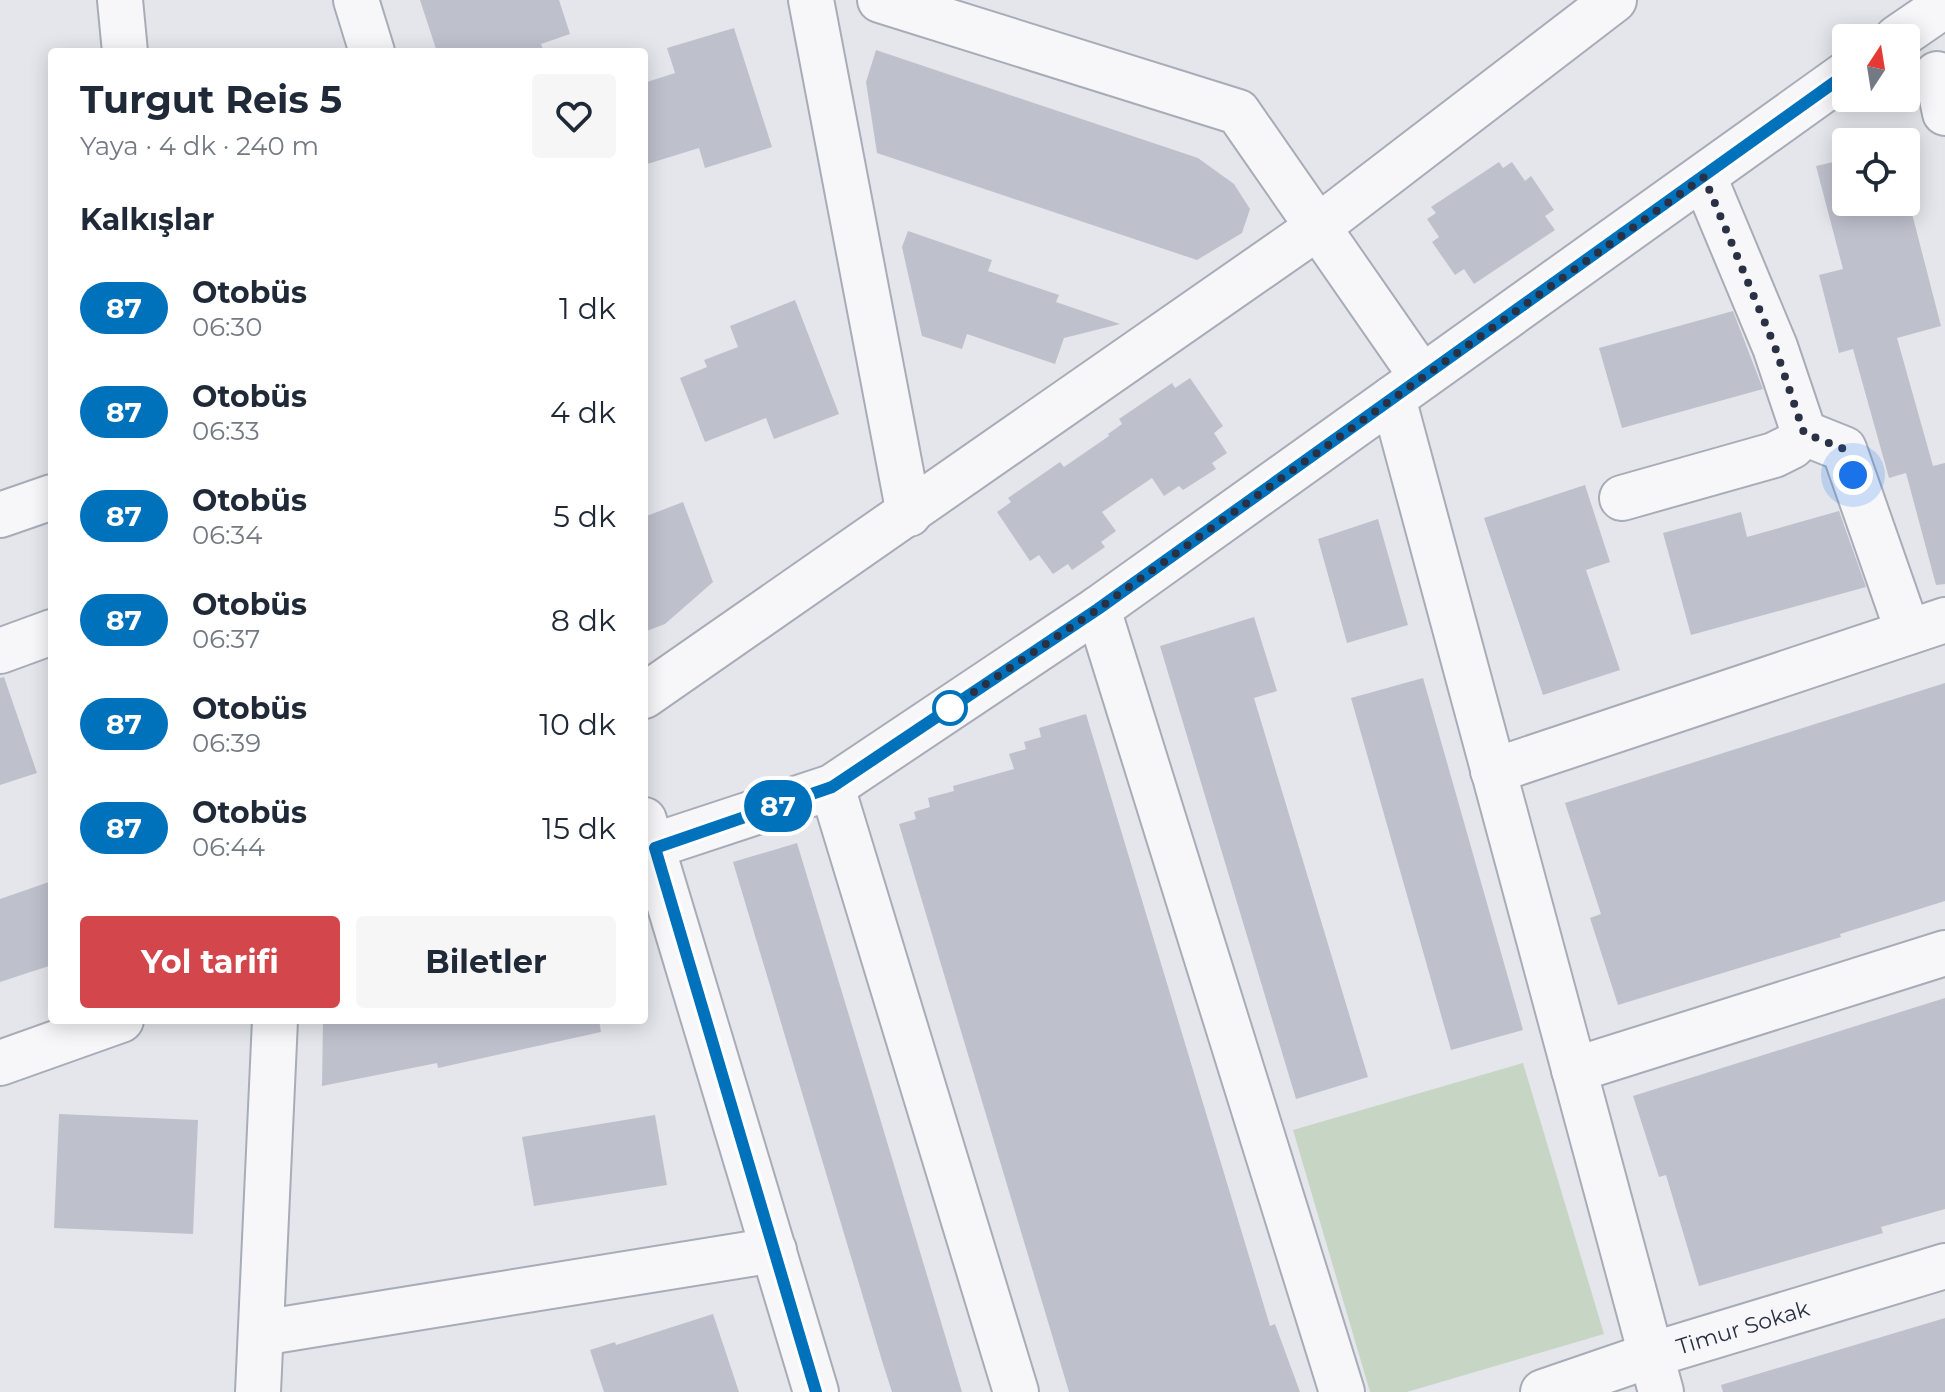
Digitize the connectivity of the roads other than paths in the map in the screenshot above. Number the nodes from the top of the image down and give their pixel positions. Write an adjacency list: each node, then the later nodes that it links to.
1 (120, 0): 8 (street)
2 (356, 0): 9 (street)
3 (811, 0): 17 (street)
4 (880, 0): 12 (street)
5 (1614, 0): 12 (street)
6 (1945, 5): 7 (street)
7 (1917, 24)
8 (125, 48)
9 (371, 48)
10 (1832, 84): 11 (street)
11 (1704, 177): 13 (street); 14 (street)
12 (1318, 227): 13 (street); 17 (street)
13 (1407, 388): 19 (street); 24 (street)
14 (1804, 433): 16 (street); 20 (street)
15 (48, 498): 18 (street)
16 (1622, 498)
17 (909, 514): 23 (street)
18 (0, 515)
19 (1098, 609): 25 (street); 39 (street)
20 (1926, 626): 24 (street)
21 (48, 633): 22 (street)
22 (0, 651)
23 (648, 693)
24 (1493, 771): 31 (street)
25 (832, 787): 26 (street); 38 (street)
26 (648, 839): 32 (street)
27 (1945, 953): 31 (street)
28 (110, 1024): 30 (street)
29 (275, 1024): 34 (street)
30 (0, 1063)
31 (1574, 1070): 35 (street)
32 (774, 1250): 34 (street); 37 (street)
33 (1945, 1266): 35 (street, Timur Sokak)
34 (261, 1333): 36 (street)
35 (1656, 1374): 40 (street, Timur Sokak)
36 (258, 1392)
37 (816, 1392)
38 (1016, 1392)
39 (1342, 1392)
40 (1543, 1392)

